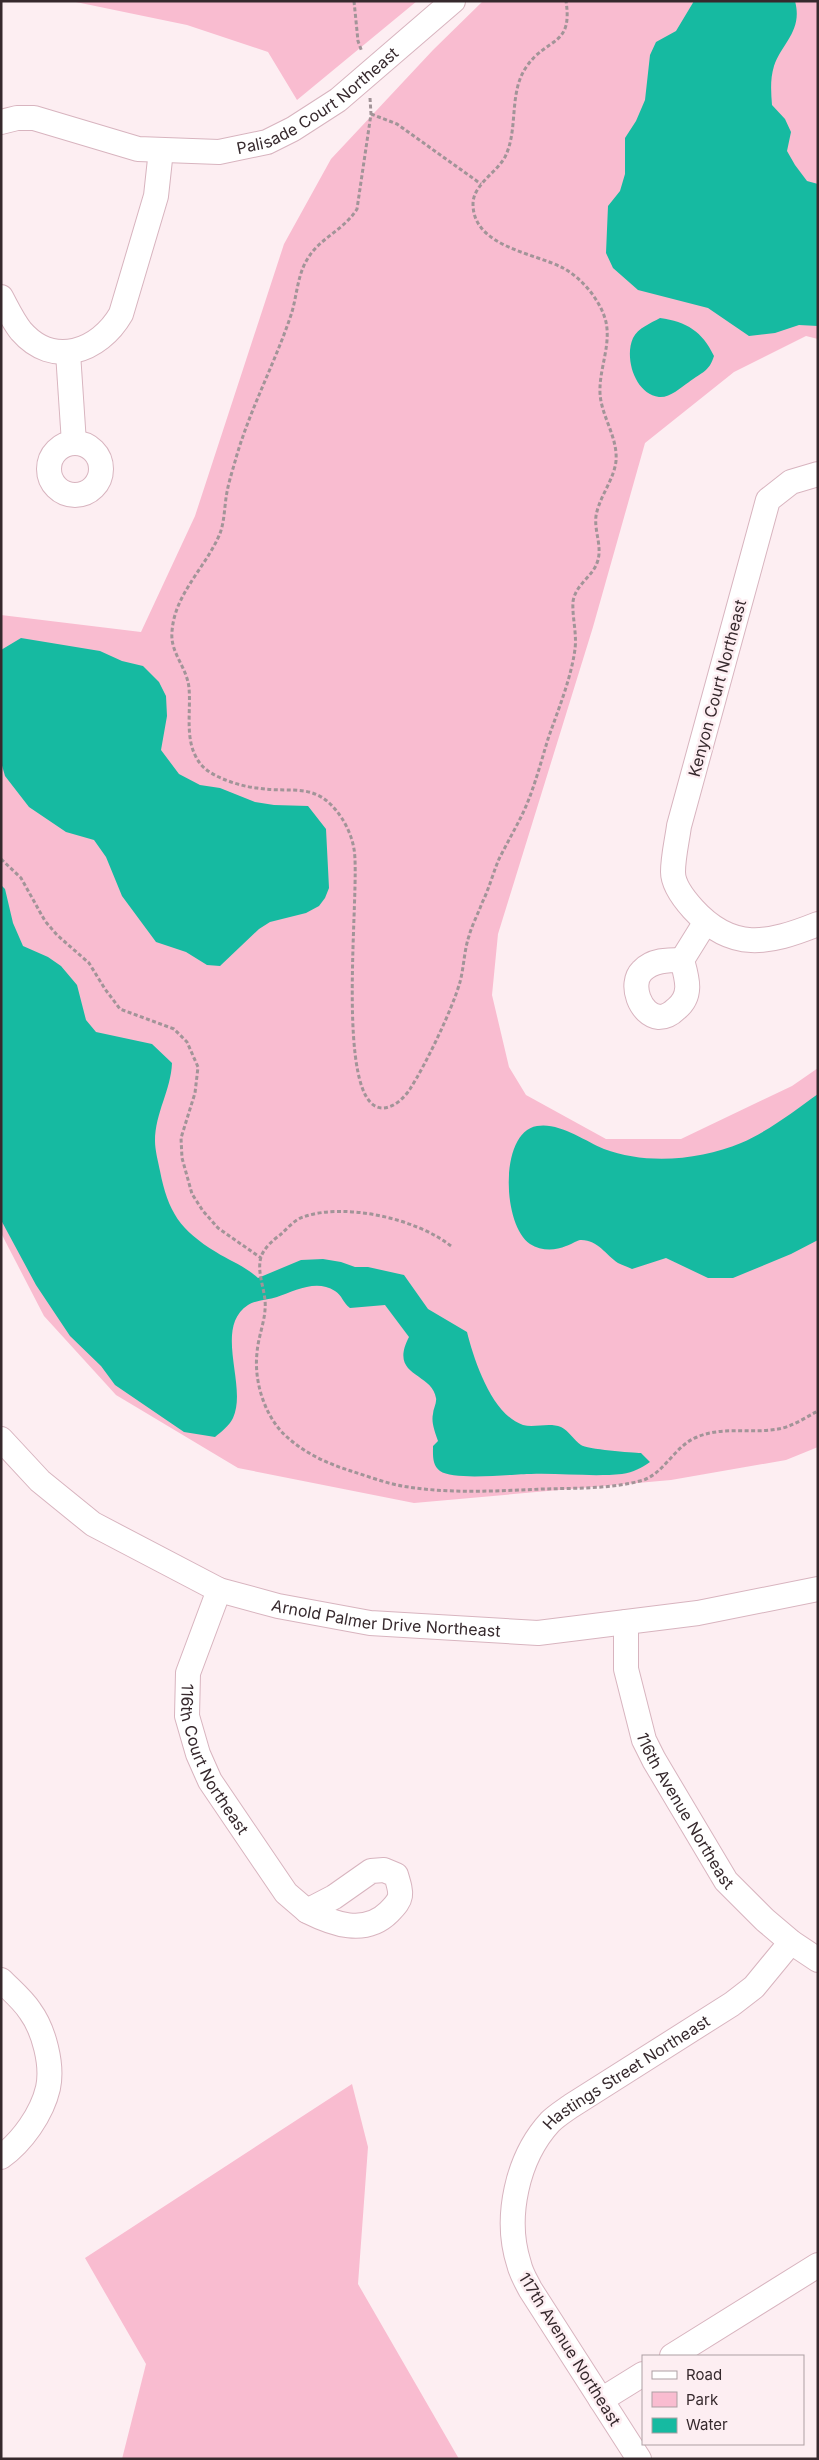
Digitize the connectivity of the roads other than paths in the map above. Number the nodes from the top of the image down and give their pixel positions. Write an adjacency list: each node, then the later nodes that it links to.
1 (453, 1): 3 (street, Palisade Court Northeast)
2 (2, 122): 3 (street, Palisade Court Northeast)
3 (161, 150): 5 (street)
4 (1, 297): 5 (street)
5 (68, 353): 6 (street)
6 (74, 443)
7 (818, 474): 8 (street, Kenyon Court Northeast)
8 (706, 923): 9 (street, Kenyon Court Northeast); 10 (street)
9 (818, 924)
10 (682, 960)
11 (1, 1439): 13 (street, Arnold Palmer Drive Northeast)
12 (818, 1589): 14 (street, Arnold Palmer Drive Northeast)
13 (219, 1590): 14 (street, Arnold Palmer Drive Northeast); 15 (street, 116th Court Northeast)
14 (626, 1622): 16 (street, 116th Avenue Northeast)
15 (306, 1911)
16 (791, 1942): 17 (street, 116th Avenue Northeast); 20 (street, Hastings Street Northeast)
17 (818, 1960)
18 (1, 1980): 19 (street)
19 (1, 2157)
20 (514, 2234): 24 (street, 117th Avenue Northeast)
21 (818, 2265): 22 (street)
22 (674, 2355)
23 (642, 2375): 24 (street)
24 (601, 2400): 25 (street, 117th Avenue Northeast)
25 (639, 2459)

